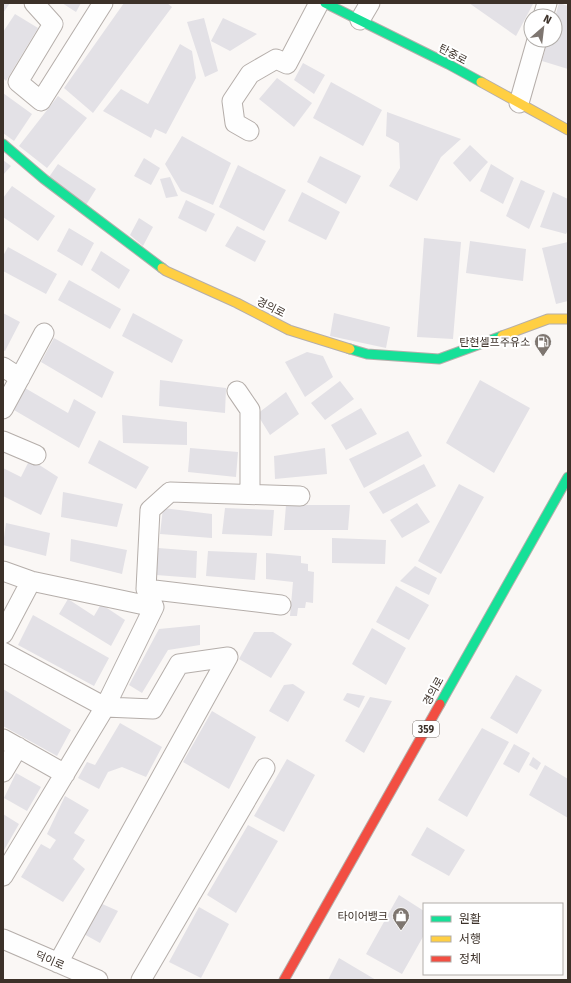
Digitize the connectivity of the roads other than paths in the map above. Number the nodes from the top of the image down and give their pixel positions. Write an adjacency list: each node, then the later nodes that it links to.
1 (34, 3): 2 (street)
2 (103, 3)
3 (319, 3): 10 (street)
4 (325, 3): 6 (main road, 탄중로)
5 (370, 3): 6 (street)
6 (360, 20): 8 (main road, 탄중로)
7 (535, 48): 8 (street)
8 (519, 103): 9 (main road, 탄중로)
9 (568, 130)
10 (249, 131)
11 (3, 144): 12 (main road, 경의로)
12 (568, 319)
13 (44, 333): 15 (street)
14 (3, 367): 15 (street)
15 (20, 378): 17 (street)
16 (237, 390): 21 (street)
17 (3, 409)
18 (3, 441): 19 (street)
19 (36, 455)
20 (568, 477): 40 (main road, 경의로 / 359)
21 (250, 494): 22 (street); 25 (street)
22 (300, 496)
23 (3, 571): 24 (street)
24 (31, 581): 27 (street); 28 (street)
25 (146, 589): 26 (street); 27 (street)
26 (281, 605)
27 (154, 607): 30 (street)
28 (3, 634)
29 (3, 652): 30 (street)
30 (105, 707): 34 (street); 37 (street)
31 (10, 743): 33 (street); 34 (street)
32 (265, 768): 39 (street)
33 (3, 772)
34 (65, 774): 35 (street)
35 (3, 876)
36 (3, 939): 37 (street, 덕이로)
37 (58, 963): 38 (street, 덕이로)
38 (98, 980)
39 (141, 980)
40 (284, 980)

